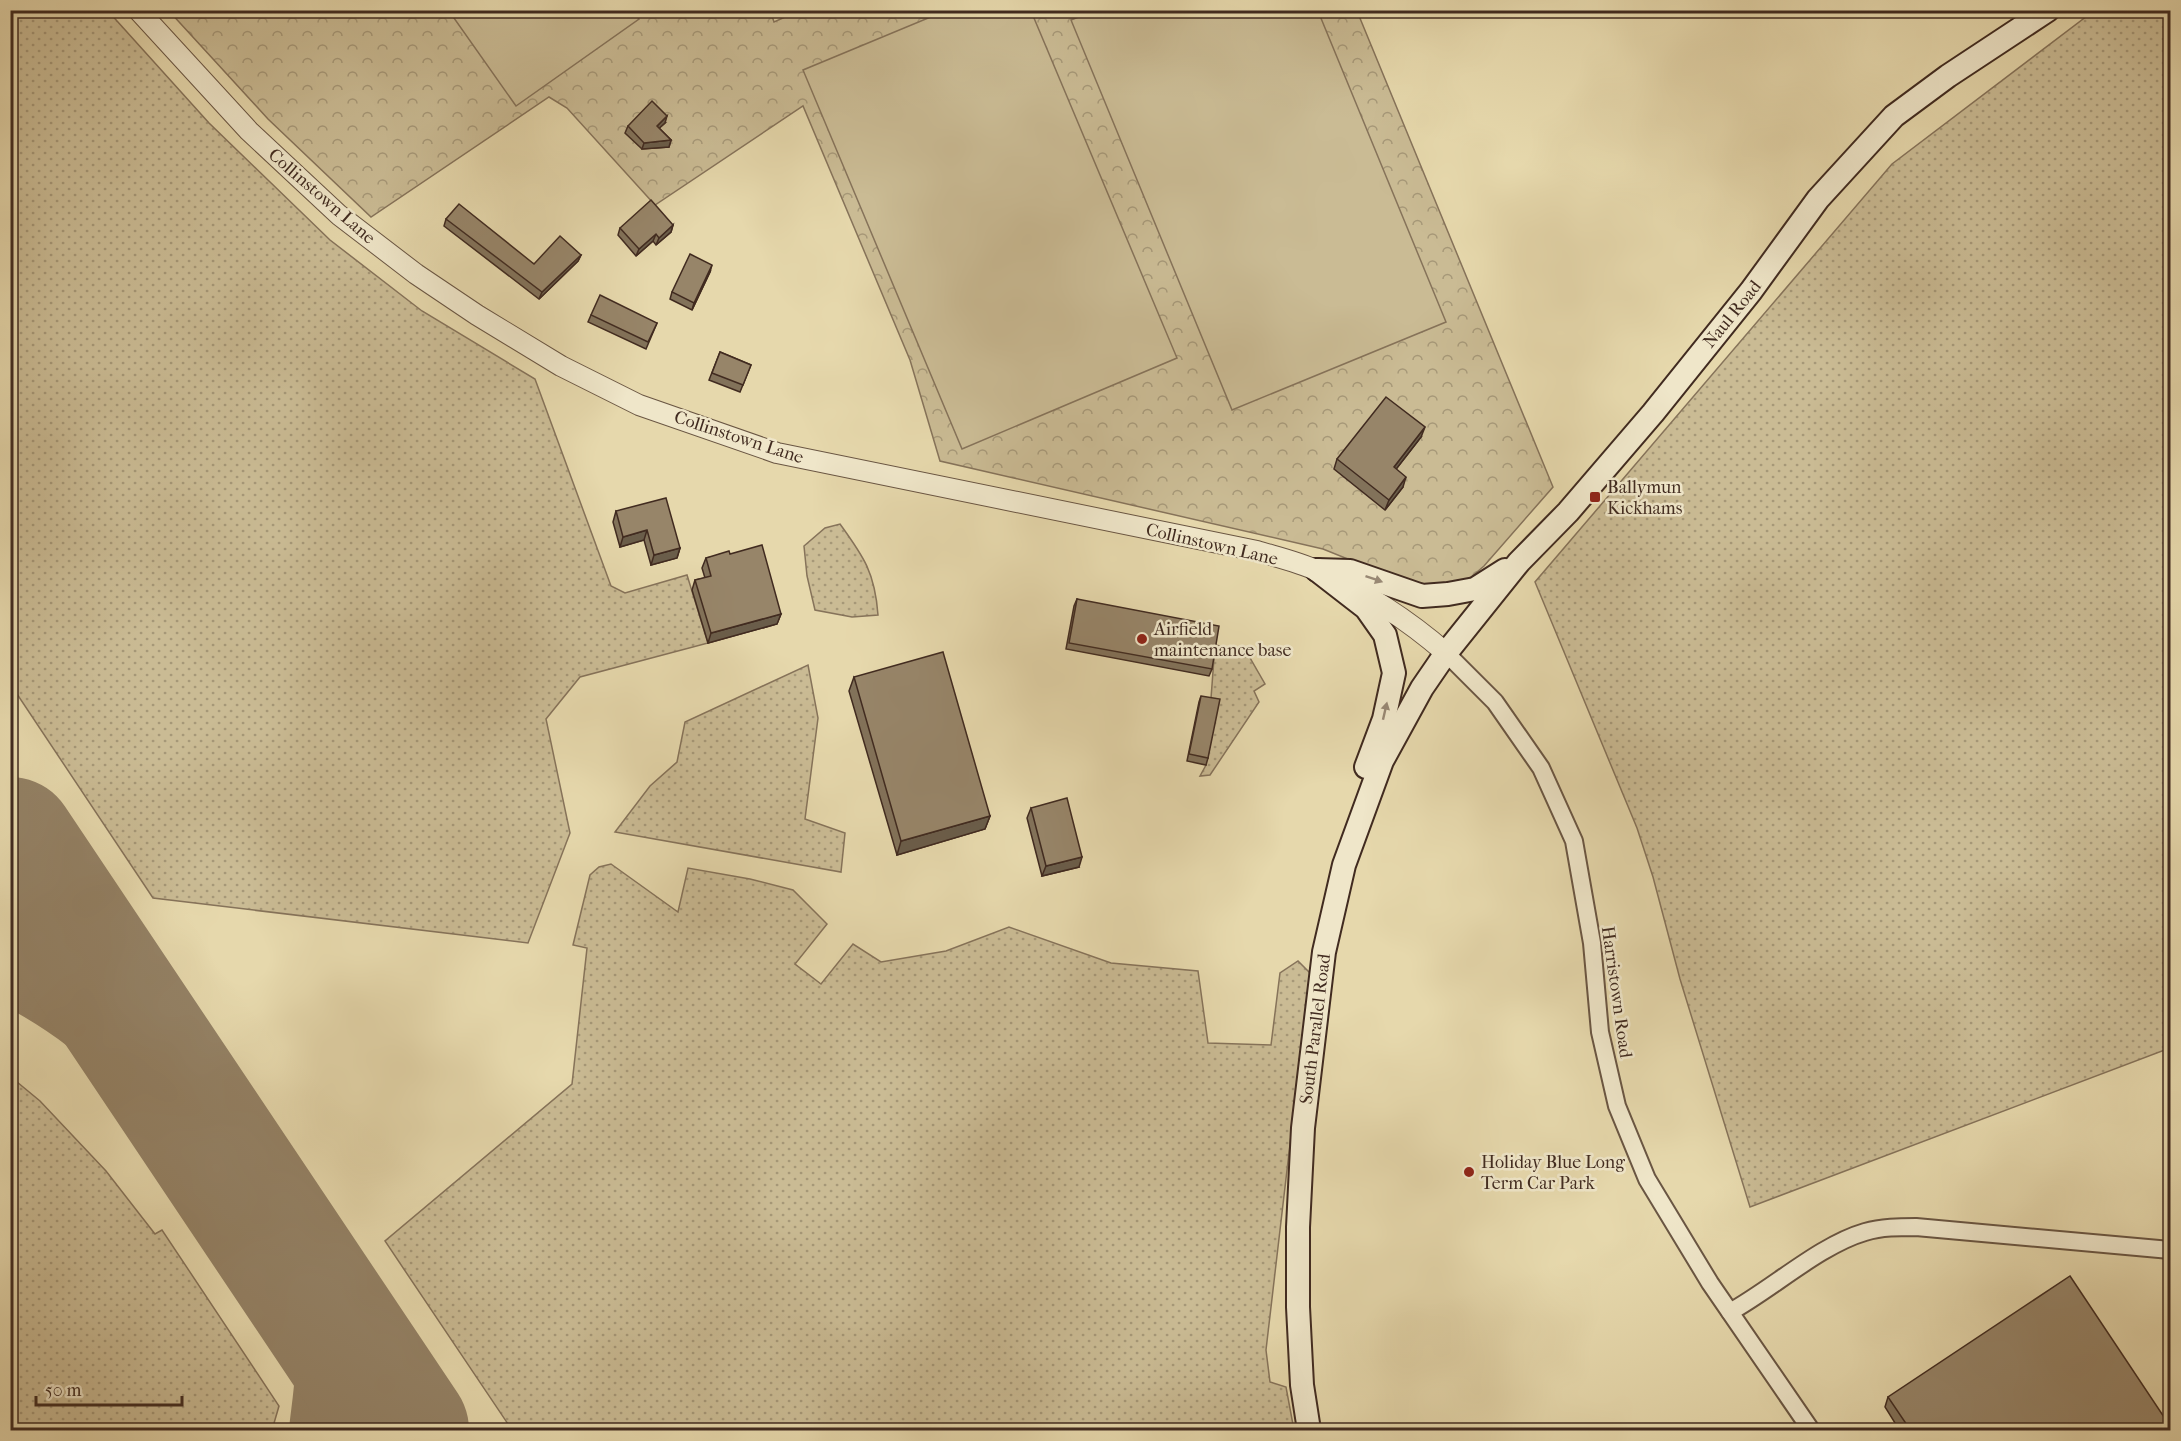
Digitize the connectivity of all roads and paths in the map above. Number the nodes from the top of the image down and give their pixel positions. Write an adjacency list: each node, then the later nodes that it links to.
1 (138, 10): 4 (street, Collinstown Lane)
2 (2048, 10): 3 (main road, Naul Road)
3 (1519, 562): 4 (main road, one-way to 3); 5 (main road, Naul Road)
4 (1317, 570): 5 (street, Collinstown Lane); 6 (main road, one-way to 4)
5 (1446, 652): 6 (main road, South Parallel Road); 8 (street, Harristown Road)
6 (1356, 828): 9 (main road, South Parallel Road)
7 (2170, 1250): 8 (street)
8 (1730, 1312): 10 (street, Harristown Road)
9 (1309, 1431)
10 (1811, 1431)

